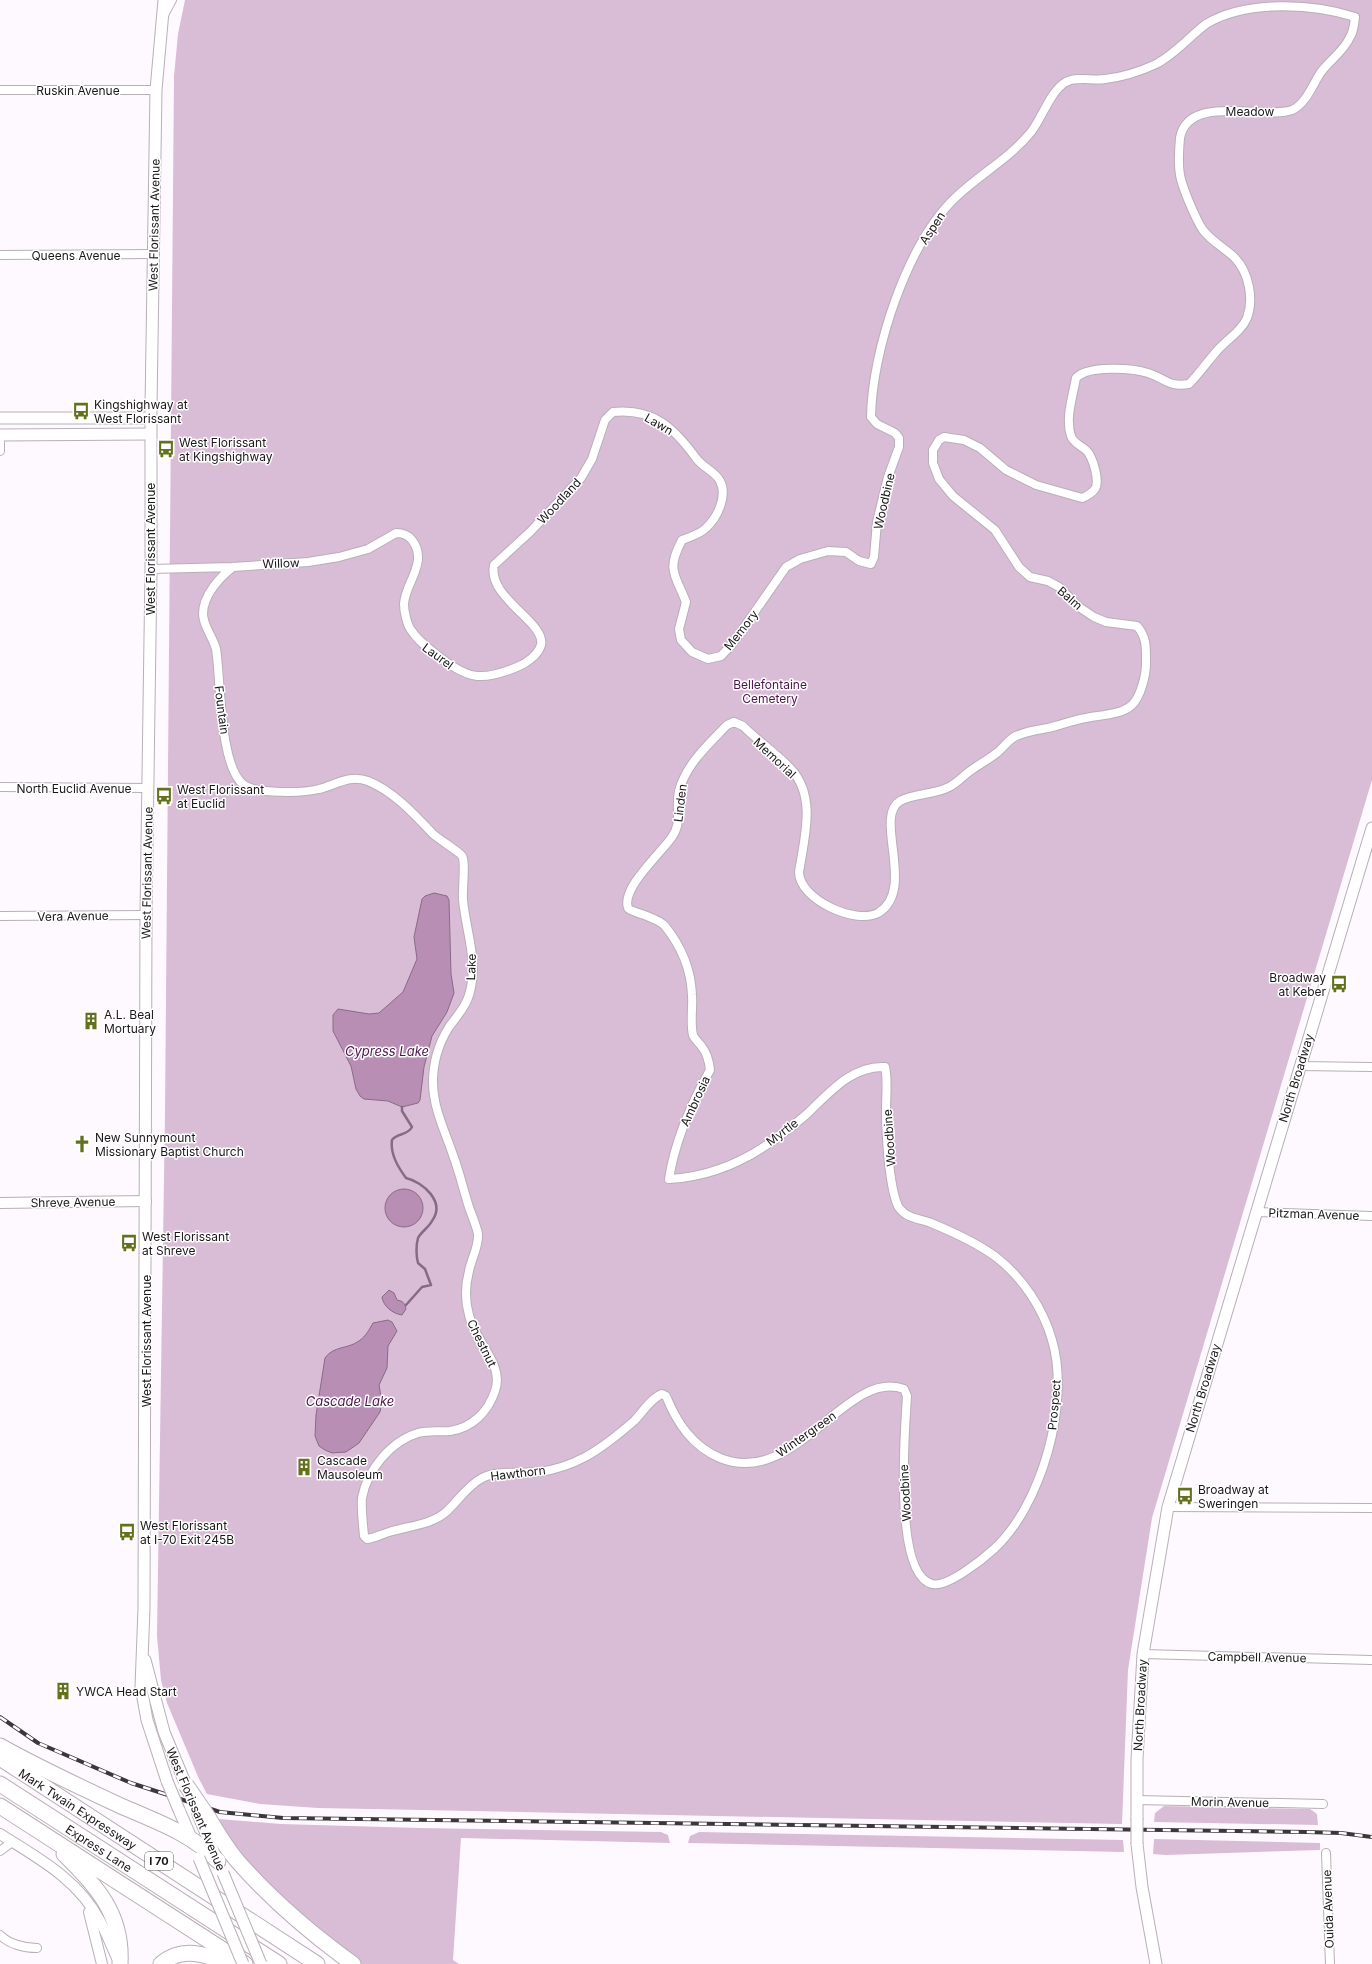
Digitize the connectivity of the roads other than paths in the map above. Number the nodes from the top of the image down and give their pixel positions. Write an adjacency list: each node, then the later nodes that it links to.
1 (164, 0): 3 (main road, West Florissant Avenue)
2 (172, 0): 3 (street)
3 (161, 21): 6 (main road, West Florissant Avenue)
4 (1066, 82): 14 (street, Aspen); 15 (street, Meadow)
5 (0, 90): 6 (street, Ruskin Avenue)
6 (156, 90): 7 (main road, West Florissant Avenue)
7 (153, 254): 8 (street, Queens Avenue); 10 (main road, West Florissant Avenue)
8 (0, 255)
9 (0, 418): 10 (main road)
10 (151, 418): 12 (main road, West Florissant Avenue)
11 (605, 420): 17 (street, Lawn); 22 (street, Woodland)
12 (150, 434): 13 (main road); 21 (main road, West Florissant Avenue)
13 (0, 435): 16 (street)
14 (899, 438): 19 (street, Woodbine)
15 (1081, 446): 28 (street, Balm)
16 (0, 451)
17 (720, 481): 19 (street, Memory)
18 (405, 535): 20 (street, Willow); 22 (street, Laurel)
19 (871, 564)
20 (233, 567): 21 (street, Willow); 26 (street, Fountain)
21 (151, 569): 25 (main road, West Florissant Avenue)
22 (493, 569)
23 (734, 722): 28 (street, Memorial); 29 (street, Linden)
24 (0, 787): 25 (street, North Euclid Avenue)
25 (148, 788): 30 (main road, West Florissant Avenue)
26 (320, 789): 41 (street, Lake)
27 (1372, 828): 32 (main road, North Broadway)
28 (889, 901)
29 (631, 911): 35 (street, Ambrosia)
30 (146, 915): 31 (street, Vera Avenue); 36 (main road, West Florissant Avenue)
31 (0, 916)
32 (1300, 1066): 34 (street); 39 (main road, North Broadway)
33 (885, 1067): 35 (street, Myrtle); 38 (street, Woodbine)
34 (1372, 1067)
35 (669, 1179)
36 (146, 1201): 37 (street, Shreve Avenue); 48 (main road, West Florissant Avenue)
37 (0, 1203)
38 (899, 1208): 47 (street, Prospect)
39 (1256, 1212): 40 (street, Pitzman Avenue); 44 (main road, North Broadway)
40 (1372, 1216)
41 (478, 1235): 46 (street, Chestnut)
42 (904, 1389): 43 (street, Wintergreen); 47 (street, Woodbine)
43 (662, 1394): 46 (street, Hawthorn)
44 (1168, 1507): 45 (street); 49 (main road, North Broadway)
45 (1372, 1508)
46 (367, 1539)
47 (937, 1585)
48 (143, 1650): 54 (main road, West Florissant Avenue); 61 (main road, West Florissant Avenue, bridge)
49 (1143, 1654): 50 (street, Campbell Avenue); 55 (main road, North Broadway)
50 (1371, 1660)
51 (0, 1746): 61 (highway)
52 (0, 1758): 76 (highway, Mark Twain Expressway / I 70)
53 (0, 1784): 75 (highway, Express Lane)
54 (186, 1785): 58 (highway, bridge)
55 (1137, 1800): 56 (street, Morin Avenue); 78 (main road, North Broadway, bridge)
56 (1323, 1804)
57 (0, 1806): 59 (highway)
58 (203, 1816): 65 (main road, West Florissant Avenue); 77 (highway)
59 (42, 1832): 70 (highway); 73 (highway)
60 (0, 1834): 62 (street)
61 (191, 1839): 65 (highway); 73 (main road, West Florissant Avenue, bridge)
62 (12, 1842): 63 (street); 66 (street)
63 (0, 1851)
64 (1326, 1853): 79 (street, Ouida Avenue)
65 (220, 1867): 74 (main road, West Florissant Avenue, bridge)
66 (85, 1899): 69 (street); 70 (street)
67 (0, 1935): 68 (street)
68 (36, 1948)
69 (102, 1964)
70 (120, 1964)
71 (161, 1964): 72 (highway)
72 (229, 1964)
73 (244, 1964)
74 (261, 1964)
75 (279, 1964)
76 (317, 1964)
77 (353, 1964)
78 (1156, 1964)
79 (1330, 1964)

